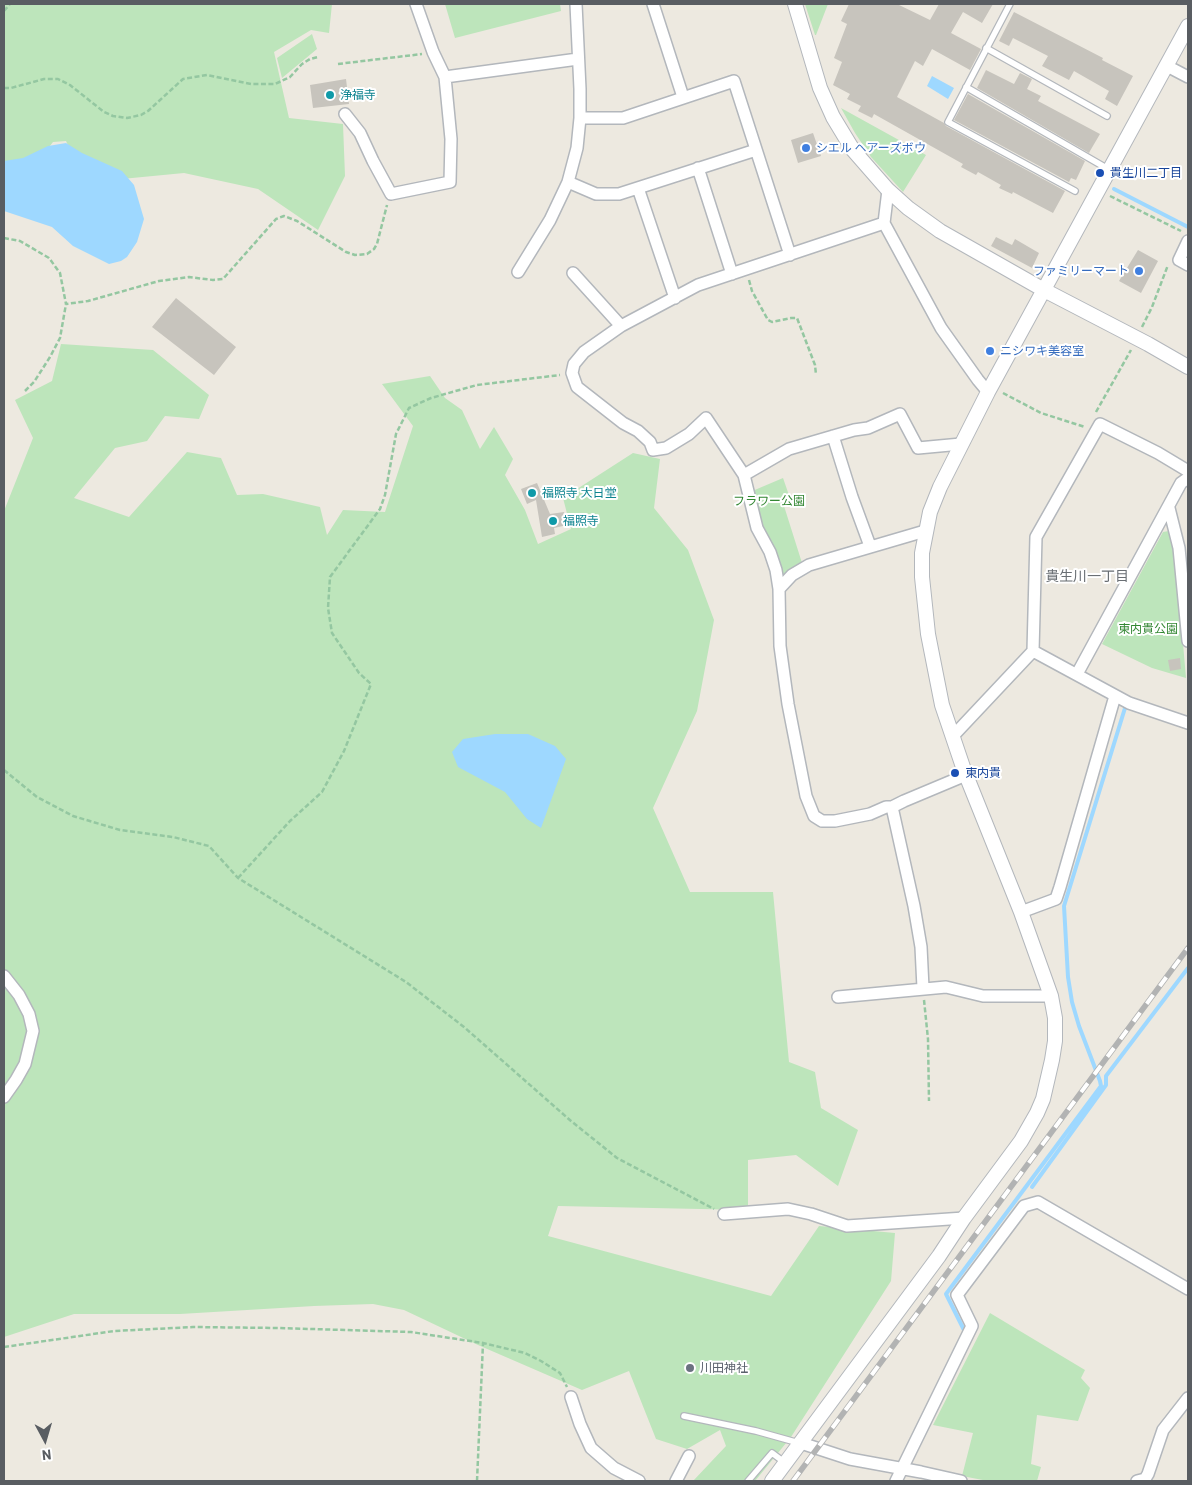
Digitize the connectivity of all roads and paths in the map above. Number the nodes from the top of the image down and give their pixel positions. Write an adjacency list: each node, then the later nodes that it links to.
1 (10, 4): 7 (path)
2 (416, 4): 10 (street)
3 (576, 4): 12 (street)
4 (653, 4): 19 (street)
5 (795, 4): 28 (street)
6 (1010, 4): 9 (lane)
7 (4, 11)
8 (1188, 26): 14 (street)
9 (986, 48): 17 (lane); 21 (lane)
10 (434, 53): 13 (path); 15 (street)
11 (318, 57): 18 (path)
12 (578, 58): 15 (street); 22 (street)
13 (338, 64)
14 (1167, 66): 16 (street); 25 (street)
15 (445, 77): 31 (street)
16 (1188, 77)
17 (966, 87): 25 (lane); 29 (lane)
18 (4, 88)
19 (683, 98): 22 (street); 23 (street)
20 (346, 114): 31 (street)
21 (1107, 116)
22 (580, 118): 26 (street)
23 (756, 150): 24 (street); 35 (street)
24 (698, 168): 27 (street); 41 (street)
25 (1110, 170): 42 (street)
26 (568, 182): 27 (street); 39 (street)
27 (638, 188): 43 (street)
28 (888, 190): 32 (street); 42 (street)
29 (1075, 191)
30 (1105, 193): 33 (path)
31 (393, 194): 44 (path)
32 (884, 222): 35 (street); 51 (street)
33 (1186, 237): 37 (street)
34 (4, 238): 44 (path)
35 (790, 255): 38 (street)
36 (1170, 260): 46 (path)
37 (1188, 265)
38 (746, 269): 41 (street); 50 (path)
39 (518, 272)
40 (573, 273): 45 (street)
41 (732, 274): 43 (street)
42 (1044, 290): 48 (street); 51 (street)
43 (675, 298): 45 (street)
44 (66, 304): 52 (path)
45 (621, 326): 49 (street)
46 (1140, 330)
47 (1132, 348): 53 (path)
48 (1188, 367)
49 (572, 373): 57 (street); 72 (path)
50 (816, 375)
51 (989, 389): 53 (path); 55 (street)
52 (25, 391)
53 (1098, 428): 56 (street); 64 (street)
54 (833, 436): 55 (street); 57 (street); 61 (street)
55 (961, 444): 60 (street)
56 (1188, 471)
57 (744, 474): 62 (street)
58 (1188, 478): 59 (street)
59 (1169, 508): 63 (street); 65 (street)
60 (925, 531): 61 (street); 68 (street)
61 (870, 546): 62 (street)
62 (779, 589): 71 (street)
63 (1188, 641)
64 (1033, 651): 65 (street); 68 (street)
65 (1077, 674): 66 (street)
66 (1115, 696): 67 (street); 73 (street)
67 (1188, 723)
68 (952, 736): 70 (street)
69 (4, 770): 72 (path)
70 (966, 775): 71 (street); 73 (street)
71 (892, 807): 75 (street)
72 (238, 878): 80 (path)
73 (1021, 912): 76 (street)
74 (4, 976): 78 (street)
75 (923, 988): 76 (street); 77 (street); 79 (path)
76 (1051, 996): 81 (street)
77 (838, 997)
78 (4, 1097)
79 (928, 1100)
80 (724, 1214): 81 (street)
81 (964, 1218): 88 (street)
82 (1188, 1289): 91 (street)
83 (483, 1343): 84 (path); 85 (path); 93 (path)
84 (4, 1347)
85 (571, 1397): 94 (street)
86 (1188, 1398): 92 (street)
87 (684, 1416): 88 (lane)
88 (801, 1443): 91 (street); 97 (street)
89 (689, 1456): 95 (street)
90 (780, 1459): 96 (lane)
91 (903, 1470): 98 (street); 99 (street)
92 (1143, 1480)
93 (478, 1481)
94 (639, 1481)
95 (676, 1481)
96 (748, 1481)
97 (772, 1481)
98 (896, 1481)
99 (962, 1481)

